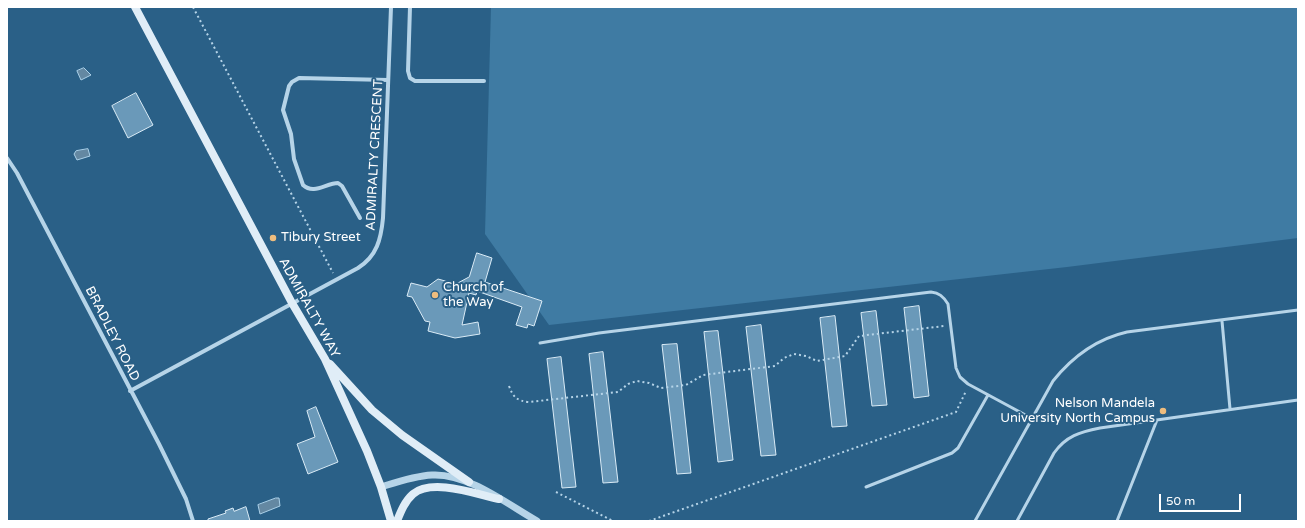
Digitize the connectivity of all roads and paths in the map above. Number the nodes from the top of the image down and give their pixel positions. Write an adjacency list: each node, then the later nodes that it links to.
1 (134, 7): 10 (main road, ADMIRALTY WAY)
2 (193, 7): 9 (path)
3 (391, 7): 5 (street, ADMIRALTY CRESCENT)
4 (410, 7): 6 (street)
5 (388, 80): 8 (street); 9 (street, ADMIRALTY CRESCENT)
6 (484, 81)
7 (7, 158): 18 (street, BRADLEY ROAD)
8 (360, 218)
9 (337, 280): 10 (street, ADMIRALTY CRESCENT)
10 (292, 303): 15 (main road, ADMIRALTY WAY); 18 (street)
11 (1298, 310): 12 (lane)
12 (1222, 321): 21 (lane); 22 (lane)
13 (950, 325): 14 (lane); 16 (lane); 17 (path)
14 (540, 343)
15 (325, 360): 24 (main road); 25 (main road, ADMIRALTY WAY)
16 (968, 384): 19 (lane); 34 (path)
17 (509, 386)
18 (130, 391): 29 (street, BRADLEY ROAD)
19 (988, 395): 22 (lane); 26 (lane)
20 (1298, 400): 21 (lane)
21 (1230, 410): 23 (lane)
22 (1031, 418): 35 (lane)
23 (1157, 420): 36 (lane); 37 (lane)
24 (469, 482): 25 (street); 28 (street)
25 (381, 487): 30 (main road, ADMIRALTY WAY)
26 (866, 487)
27 (556, 492): 33 (path)
28 (498, 499): 31 (main road); 32 (street)
29 (193, 521)
30 (391, 521)
31 (397, 521)
32 (537, 521)
33 (613, 521)
34 (650, 521)
35 (975, 521)
36 (1016, 521)
37 (1117, 521)

